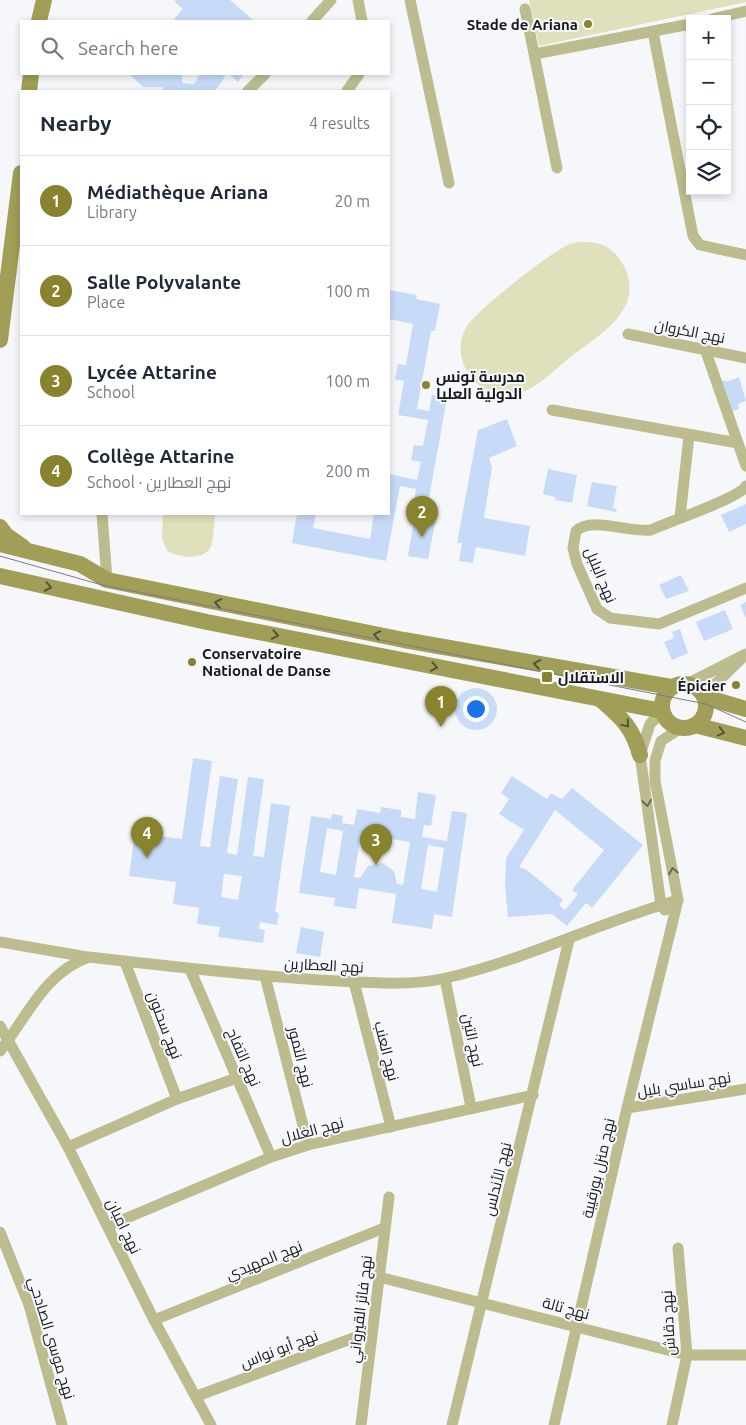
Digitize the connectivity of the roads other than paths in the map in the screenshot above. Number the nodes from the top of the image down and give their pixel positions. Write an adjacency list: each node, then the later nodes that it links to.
1 (331, 0): 9 (street)
2 (358, 0): 10 (street)
3 (410, 0): 22 (street)
4 (43, 1): 8 (street)
5 (525, 9): 13 (street)
6 (746, 11): 7 (street)
7 (729, 15)
8 (39, 20)
9 (313, 20)
10 (362, 20)
11 (686, 25): 12 (street)
12 (654, 32): 13 (street); 23 (street)
13 (535, 54): 20 (street)
14 (31, 75): 17 (street)
15 (264, 75): 18 (street)
16 (358, 75): 19 (street)
17 (29, 90)
18 (249, 90)
19 (348, 90)
20 (557, 168)
21 (20, 181): 25 (street)
22 (450, 183)
23 (746, 255)
24 (628, 334): 26 (street, نهج الكروان)
25 (0, 340)
26 (705, 349): 27 (street, نهج الكروان); 30 (street)
27 (746, 358)
28 (552, 410): 29 (street)
29 (689, 436): 30 (street); 34 (street)
30 (738, 443): 31 (street)
31 (746, 466)
32 (746, 486): 34 (street, نهج البلبل)
33 (102, 515): 37 (street)
34 (680, 516): 42 (street, نهج البلبل)
35 (0, 527): 38 (street)
36 (0, 544): 38 (street)
37 (104, 547): 39 (street); 41 (street)
38 (36, 553): 39 (street)
39 (80, 564): 41 (street)
40 (0, 576): 46 (street, one-way to 46)
41 (107, 580): 44 (street, one-way to 41)
42 (746, 588)
43 (746, 654): 44 (street); 45 (street)
44 (679, 686): 45 (street); 48 (street)
45 (704, 696): 47 (street); 49 (street)
46 (602, 700): 48 (street); 51 (street, one-way to 51)
47 (746, 709)
48 (662, 711): 49 (street); 51 (street)
49 (688, 726): 50 (street, one-way to 50); 52 (street, one-way to 49)
50 (746, 738)
51 (640, 755): 53 (street, one-way to 53)
52 (678, 900): 53 (street, نهج العطارين); 54 (street, نهج منزل بورقيبة)
53 (661, 905): 54 (street); 55 (street, نهج العطارين)
54 (673, 919): 71 (street, نهج منزل بورقيبة)
55 (569, 940): 61 (street, نهج العطارين); 68 (street, نهج الأندلس)
56 (0, 942): 57 (street, نهج العطارين)
57 (89, 957): 58 (street, نهج العطارين); 64 (street)
58 (125, 962): 59 (street, نهج العطارين); 69 (street, نهج سحنون)
59 (190, 969): 60 (street, نهج العطارين); 66 (street, نهج التفاح)
60 (265, 976): 62 (street, نهج العطارين); 73 (street, نهج التمور)
61 (445, 979): 62 (street, نهج العطارين); 70 (street, نهج التين)
62 (354, 982): 72 (street, نهج العنب)
63 (0, 1026): 64 (street, نهج امبان)
64 (8, 1041): 65 (street); 74 (street, نهج امبان)
65 (0, 1051)
66 (237, 1078): 69 (street); 75 (street, نهج التفاح)
67 (746, 1089): 71 (street, نهج ساسي بليل)
68 (533, 1095): 70 (street, نهج الغلال); 82 (street, نهج الأندلس)
69 (177, 1099): 74 (street)
70 (472, 1107): 72 (street, نهج الغلال)
71 (627, 1108): 84 (street, نهج منزل بورقيبة)
72 (391, 1127): 73 (street, نهج الغلال)
73 (308, 1145): 75 (street, نهج الغلال)
74 (68, 1147): 77 (street, نهج امبان)
75 (271, 1157): 77 (street, نهج الغلال)
76 (389, 1197): 78 (street, نهج فائز القيرواني)
77 (108, 1226): 83 (street, نهج امبان)
78 (384, 1228): 81 (street, نهج فائز القيرواني); 83 (street, نهج المهيدي)
79 (0, 1232): 90 (street, نهج موسى الصادحي)
80 (678, 1248): 86 (street, نهج دقاش)
81 (379, 1277): 82 (street, نهج تالة); 85 (street, نهج فائز القيرواني)
82 (482, 1302): 84 (street, نهج تالة); 93 (street, نهج الأندلس)
83 (154, 1320): 88 (street, نهج امبان)
84 (577, 1326): 86 (street, نهج تالة); 94 (street, نهج منزل بورقيبة)
85 (372, 1331): 88 (street, نهج أبو نواس); 92 (street, نهج فائز القيرواني)
86 (687, 1355): 87 (street, نهج تالة); 89 (street, نهج دقاش)
87 (746, 1355)
88 (197, 1396): 91 (street, نهج امبان)
89 (673, 1424): 95 (street)
90 (62, 1425)
91 (212, 1425)
92 (361, 1425)
93 (452, 1425)
94 (554, 1425)
95 (685, 1425)

